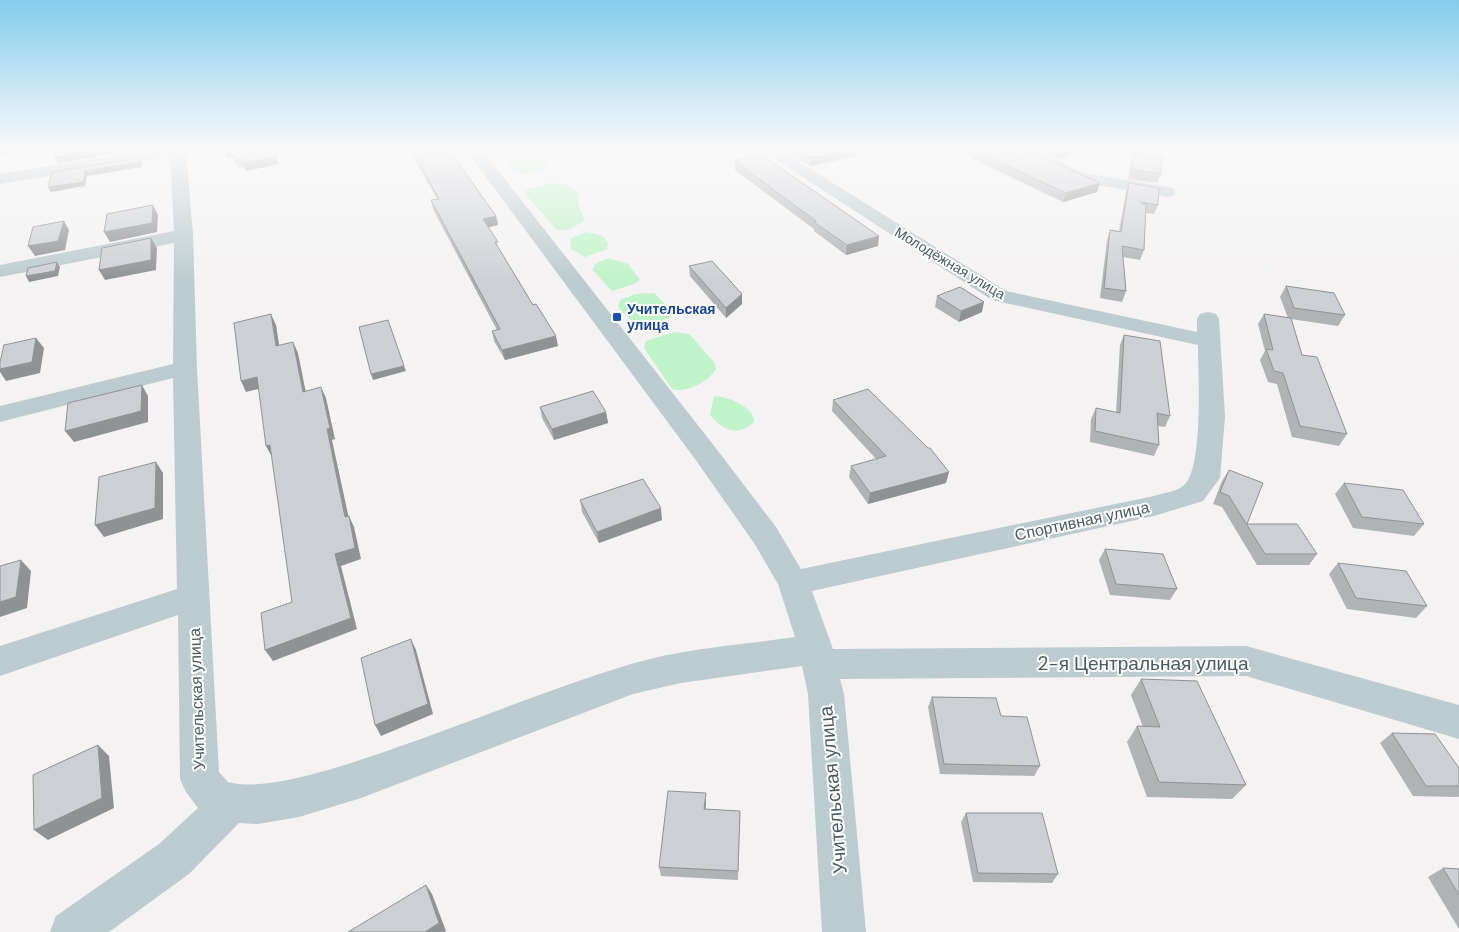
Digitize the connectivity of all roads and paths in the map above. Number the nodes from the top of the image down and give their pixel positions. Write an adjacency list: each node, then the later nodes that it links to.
1 (181, 193): 4 (street, Учительская улица)
2 (506, 193): 9 (street, Учительская улица)
3 (838, 193): 6 (street, Молодёжная улица)
4 (184, 235): 5 (street); 7 (street, Учительская улица)
5 (0, 271)
6 (1209, 330): 9 (street, Спортивная улица)
7 (185, 368): 8 (street); 10 (street, Учительская улица)
8 (0, 414)
9 (793, 583): 11 (street, Учительская улица)
10 (193, 597): 12 (street); 14 (street, Учительская улица)
11 (818, 656): 13 (street, 2-я Центральная улица); 14 (street, Учительская улица); 16 (street, Учительская улица)
12 (0, 661)
13 (1459, 722)
14 (230, 803): 15 (street)
15 (72, 932)
16 (844, 932)

